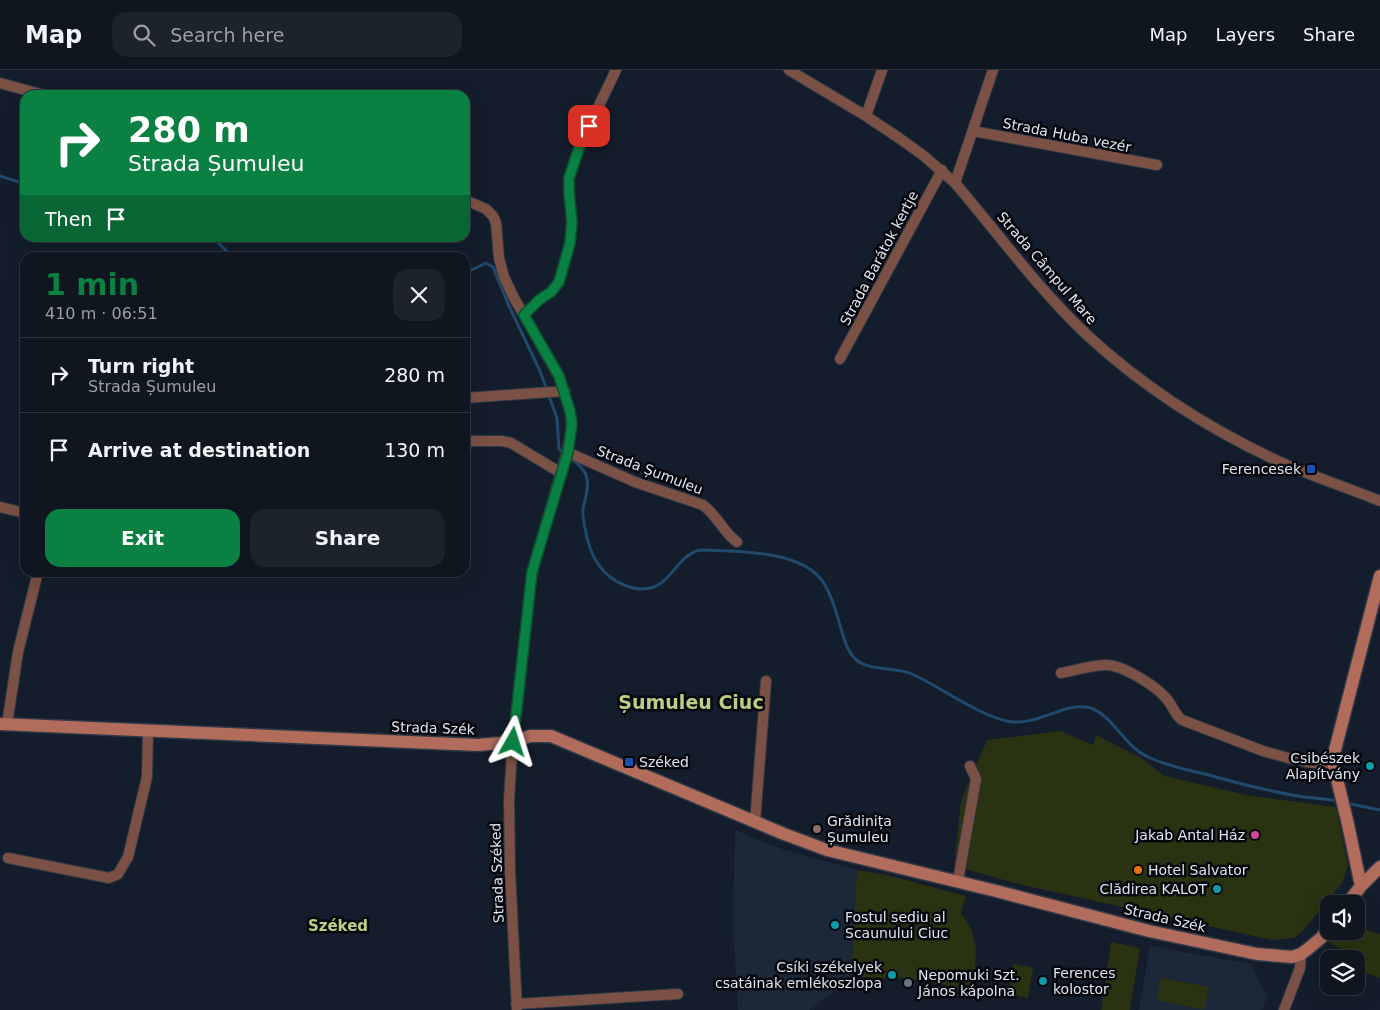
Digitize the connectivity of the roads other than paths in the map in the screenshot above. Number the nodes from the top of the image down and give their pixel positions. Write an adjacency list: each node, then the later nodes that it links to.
1 (616, 70): 13 (street)
2 (882, 70): 7 (street)
3 (993, 70): 8 (street)
4 (791, 71): 7 (street, Strada Câmpul Mare)
5 (0, 83): 6 (street)
6 (26, 90)
7 (866, 116): 10 (street, Strada Câmpul Mare)
8 (972, 131): 9 (street, Strada Huba vezér); 11 (street)
9 (1157, 166)
10 (942, 170): 11 (street, Strada Câmpul Mare); 14 (street, Strada Barátok kertje)
11 (955, 183): 20 (street, Strada Câmpul Mare)
12 (470, 202): 13 (street)
13 (524, 315): 15 (street)
14 (840, 359)
15 (565, 391): 16 (street); 18 (street)
16 (470, 398)
17 (470, 441): 19 (street)
18 (568, 452): 19 (street); 23 (street, Strada Șumuleu)
19 (561, 473): 30 (street)
20 (1380, 501)
21 (0, 507): 22 (street)
22 (20, 512)
23 (737, 542)
24 (1380, 576): 32 (street)
25 (37, 577): 28 (street)
26 (1061, 673): 32 (street)
27 (766, 681): 33 (street)
28 (3, 724): 29 (street, Strada Szék)
29 (148, 730): 30 (street, Strada Szék); 34 (street)
30 (513, 742): 33 (street, Strada Szék); 42 (street, Strada Széked)
31 (970, 766): 36 (street)
32 (1334, 767): 37 (street)
33 (755, 822): 36 (street, Strada Szék)
34 (8, 858)
35 (1380, 866): 37 (street)
36 (958, 882): 40 (street, Strada Szék)
37 (1361, 886): 38 (street)
38 (1354, 895)
39 (1320, 939): 40 (street)
40 (1301, 954): 43 (street)
41 (678, 994): 42 (street, Strada Széked)
42 (516, 1007)
43 (1284, 1010)

